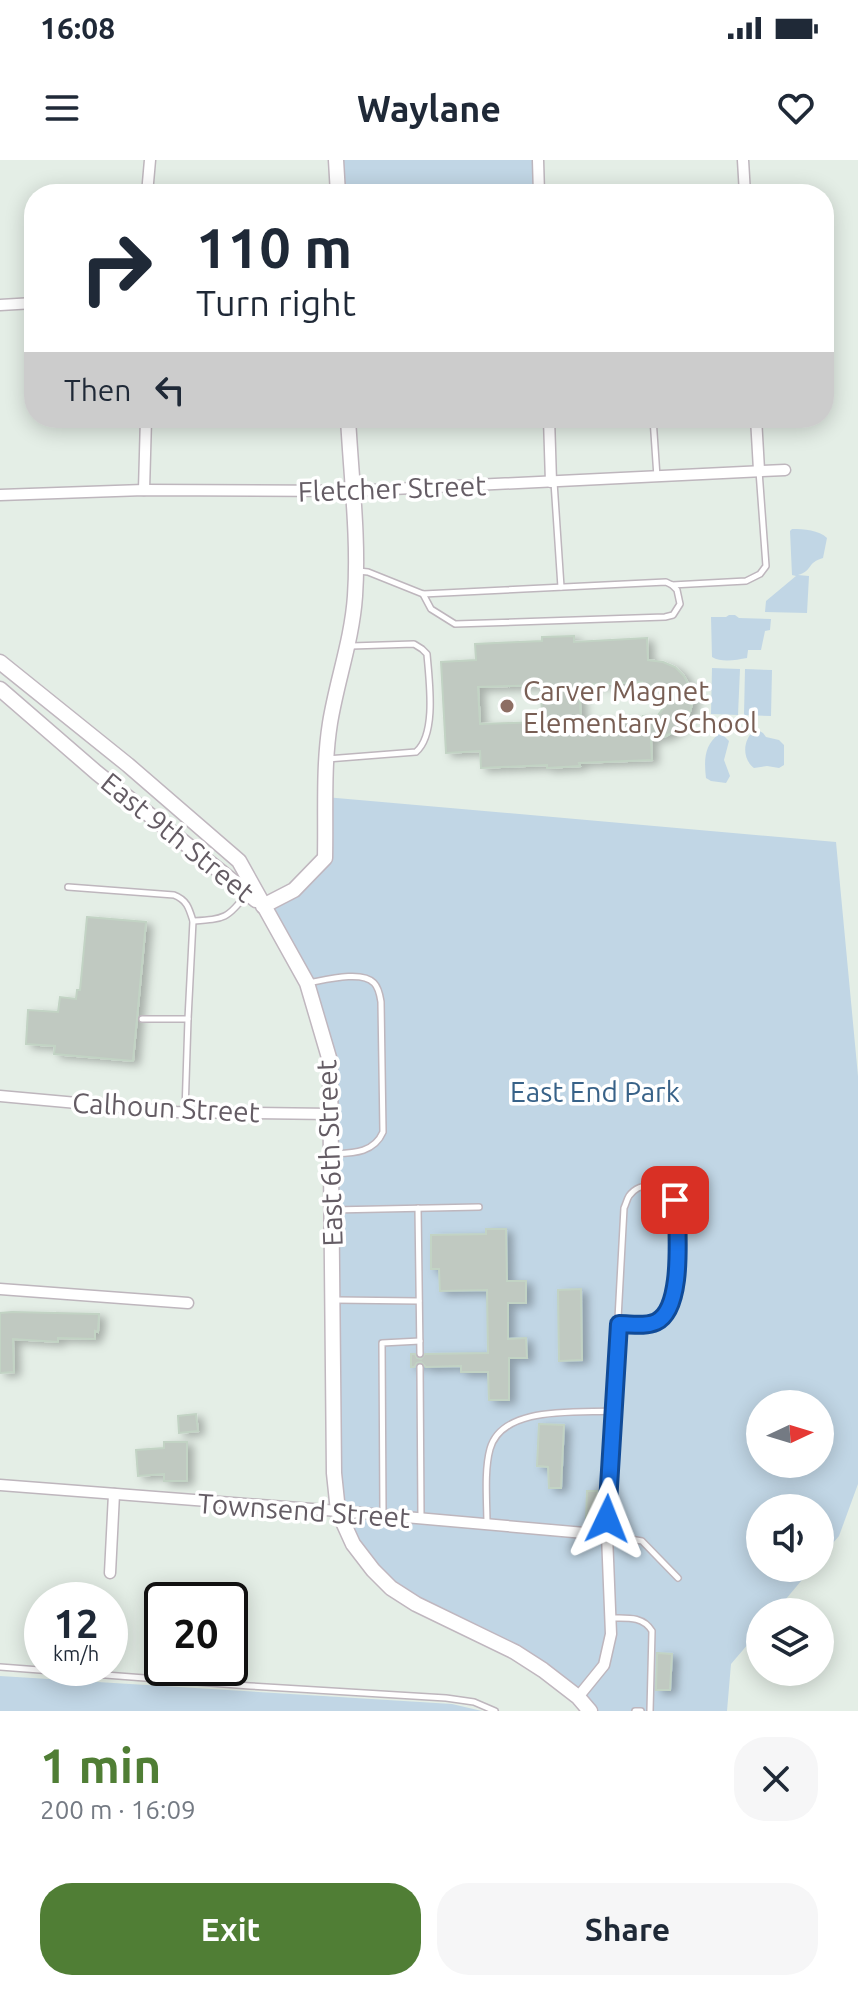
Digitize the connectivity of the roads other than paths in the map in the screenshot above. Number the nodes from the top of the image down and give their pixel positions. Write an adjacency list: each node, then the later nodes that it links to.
1 (150, 160): 5 (street)
2 (336, 160): 6 (main road)
3 (538, 160): 7 (street)
4 (743, 160): 8 (street)
5 (148, 184)
6 (337, 184)
7 (539, 184)
8 (744, 184)
9 (24, 304): 10 (street)
10 (0, 305)
11 (146, 428): 20 (street)
12 (349, 428): 21 (main road)
13 (549, 428): 19 (street)
14 (654, 428): 18 (lane)
15 (757, 428): 16 (street)
16 (759, 470): 17 (street, Fletcher Street); 18 (street, Fletcher Street); 24 (lane)
17 (785, 470)
18 (657, 477): 19 (street, Fletcher Street)
19 (552, 482): 21 (street, Fletcher Street); 25 (lane)
20 (144, 490): 21 (street, Fletcher Street); 22 (street, Fletcher Street)
21 (352, 491): 23 (main road)
22 (0, 495)
23 (356, 571): 26 (lane); 27 (main road)
24 (672, 585): 25 (lane); 26 (lane)
25 (561, 587): 26 (lane)
26 (423, 594)
27 (348, 646): 30 (main road); 30 (lane)
28 (0, 662): 33 (main road, East 9th Street)
29 (0, 689): 32 (main road, East 9th Street)
30 (326, 759): 33 (main road)
31 (68, 887): 34 (lane)
32 (248, 892): 33 (main road, East 9th Street); 34 (lane)
33 (263, 906): 35 (main road, East 6th Street)
34 (193, 921): 37 (lane)
35 (307, 983): 40 (main road, East 6th Street); 41 (lane)
36 (142, 1019): 37 (lane)
37 (188, 1019): 39 (lane)
38 (0, 1096): 39 (street, Calhoun Street)
39 (185, 1112): 40 (street, Calhoun Street)
40 (332, 1114): 41 (main road, East 6th Street)
41 (332, 1154): 44 (main road, East 6th Street)
42 (479, 1207): 43 (lane)
43 (418, 1208): 44 (lane); 47 (lane)
44 (332, 1210): 46 (main road, East 6th Street)
45 (0, 1289): 48 (street)
46 (332, 1300): 47 (lane); 56 (main road, East 6th Street)
47 (419, 1301): 50 (lane)
48 (188, 1303)
49 (619, 1324): 49 (lane); 53 (lane)
50 (420, 1341): 51 (lane); 57 (lane)
51 (420, 1354)
52 (420, 1367): 58 (lane)
53 (613, 1411): 59 (lane); 60 (lane)
54 (0, 1485): 55 (street, Townsend Street)
55 (114, 1494): 56 (street, Townsend Street); 61 (street)
56 (338, 1511): 57 (street, Townsend Street); 65 (main road, East 6th Street)
57 (383, 1515): 58 (street, Townsend Street)
58 (421, 1519): 59 (street, Townsend Street)
59 (487, 1525): 60 (street, Townsend Street)
60 (607, 1535): 62 (lane); 63 (street)
61 (110, 1573)
62 (678, 1578)
63 (611, 1618): 65 (street); 70 (lane)
64 (0, 1667): 66 (lane)
65 (578, 1697): 67 (main road, East 6th Street)
66 (495, 1711)
67 (590, 1711)
68 (635, 1711): 69 (lane)
69 (641, 1711)
70 (650, 1711)

